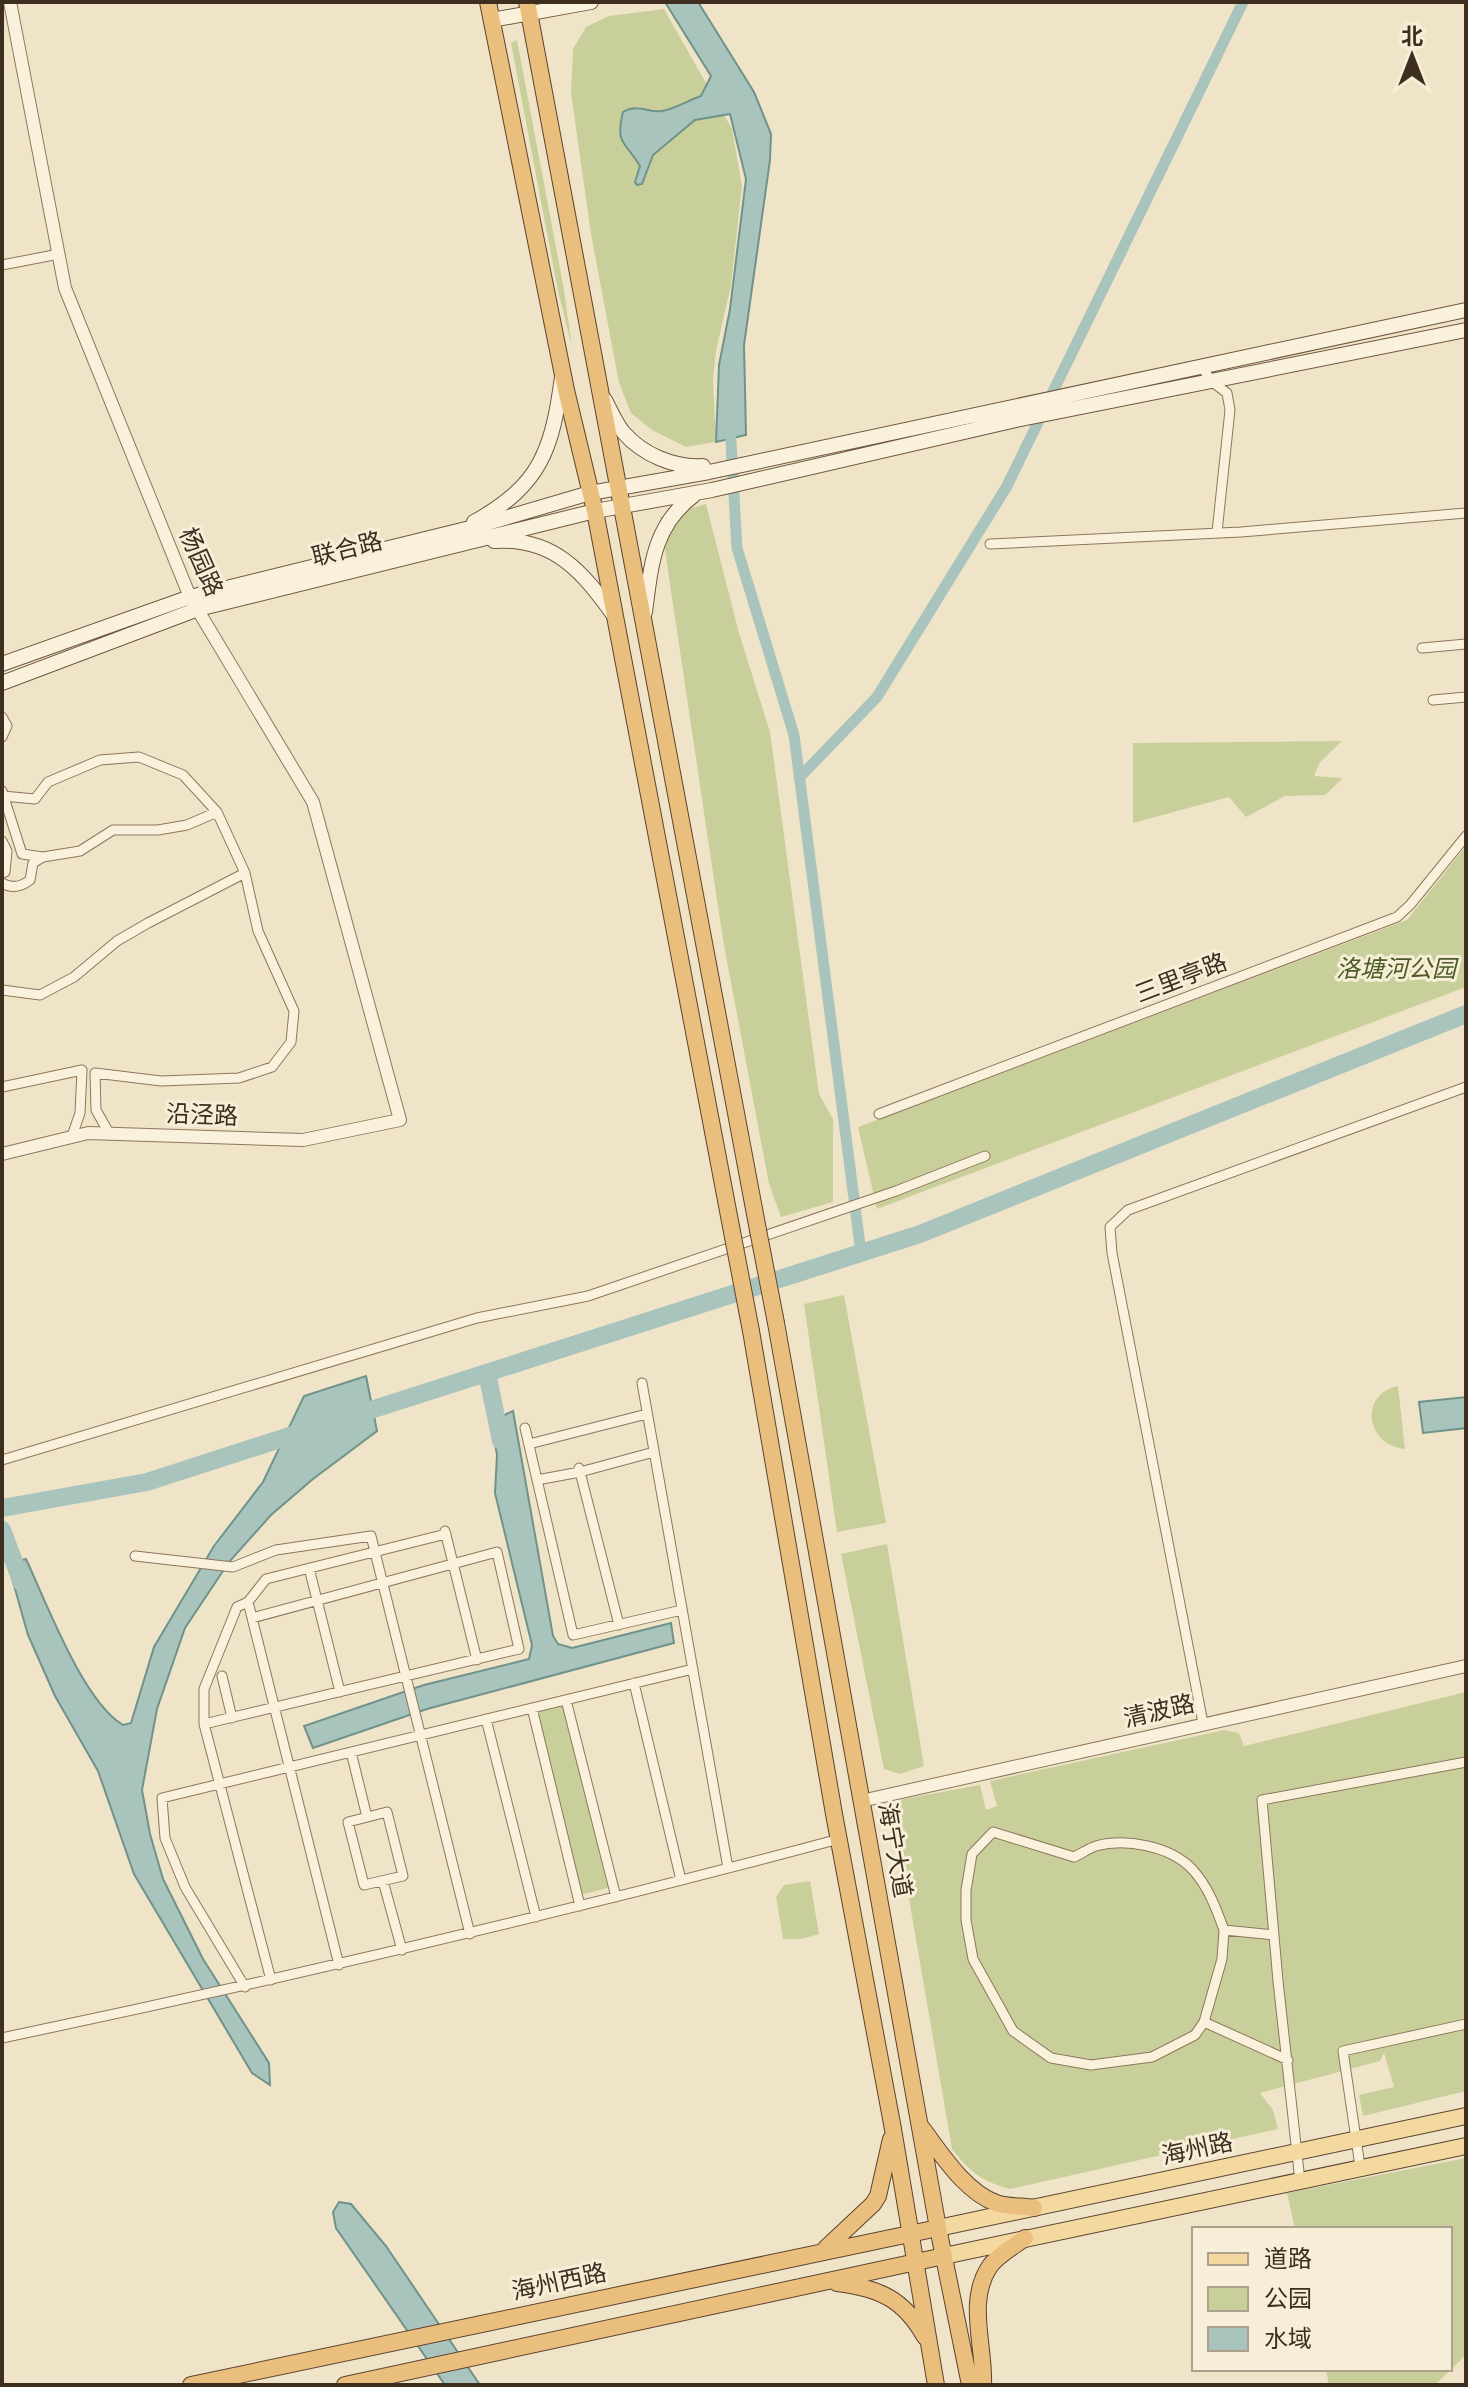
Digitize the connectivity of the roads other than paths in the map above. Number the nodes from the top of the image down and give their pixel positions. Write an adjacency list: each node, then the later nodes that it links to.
1 (10, 2): 6 (street, 杨园路)
2 (488, 2): 5 (highway)
3 (591, 2): 4 (main road)
4 (528, 8): 5 (main road); 13 (highway, 海宁大道)
5 (492, 20): 11 (highway)
6 (59, 254): 7 (street); 26 (street, 杨园路)
7 (2, 265)
8 (1466, 310): 10 (main road)
9 (1466, 330): 12 (main road)
10 (1202, 367): 12 (street); 14 (main road)
11 (563, 369): 19 (highway); 24 (main road)
12 (1211, 381): 14 (main road); 23 (street)
13 (603, 398): 16 (main road); 17 (highway, 海宁大道)
14 (1070, 402): 15 (main road)
15 (1015, 413): 16 (main road); 18 (main road)
16 (710, 469): 17 (main road)
17 (620, 487): 19 (main road); 20 (highway, 海宁大道)
18 (704, 491): 20 (main road); 28 (main road)
19 (590, 493): 21 (highway); 24 (main road)
20 (624, 507): 21 (main road); 28 (highway, 海宁大道)
21 (595, 511): 24 (main road); 27 (highway)
22 (1466, 513): 23 (street)
23 (1217, 532): 25 (street)
24 (462, 537): 26 (main road); 27 (main road)
25 (990, 544)
26 (194, 603): 31 (main road); 32 (main road); 49 (street, 杨园路)
27 (615, 617): 93 (highway, bridge)
28 (644, 617): 91 (highway, 海宁大道, bridge)
29 (1466, 644): 30 (street)
30 (1422, 648)
31 (2, 664)
32 (2, 683)
33 (1466, 697): 34 (street)
34 (1433, 700)
35 (2, 717): 36 (street)
36 (2, 737)
37 (3, 794): 38 (street); 41 (street)
38 (217, 812): 41 (street); 43 (street)
39 (1466, 836): 48 (street, 三里亭路)
40 (2, 841): 42 (street)
41 (43, 857): 44 (street)
42 (2, 873)
43 (245, 873): 45 (street); 50 (street)
44 (2, 883)
45 (2, 990)
46 (2, 1087): 51 (street)
47 (1466, 1087): 84 (street)
48 (879, 1114)
49 (400, 1120): 50 (street, 沿泾路)
50 (109, 1133): 51 (street, 沿泾路)
51 (72, 1136): 52 (street, 沿泾路)
52 (2, 1154)
53 (985, 1156): 59 (street)
54 (642, 1383): 55 (street)
55 (647, 1414): 57 (street); 58 (street)
56 (525, 1428): 57 (street)
57 (529, 1444): 61 (street)
58 (654, 1452): 60 (street); 69 (street)
59 (2, 1460)
60 (580, 1470): 61 (street); 71 (street)
61 (537, 1480): 71 (street)
62 (374, 1551): 63 (street); 64 (street); 65 (street); 66 (street)
63 (135, 1556)
64 (453, 1564): 66 (street); 72 (street); 72 (street)
65 (309, 1568): 67 (street); 68 (street)
66 (382, 1583): 67 (street); 76 (street)
67 (317, 1601): 70 (street); 78 (street)
68 (248, 1602): 70 (street); 85 (street)
69 (682, 1610): 71 (street); 74 (street)
70 (252, 1618): 80 (street)
71 (619, 1625)
72 (477, 1660): 76 (street)
73 (1466, 1666): 84 (street, 清波路)
74 (693, 1669): 77 (street); 94 (street)
75 (222, 1676): 82 (street)
76 (406, 1677): 78 (street); 86 (street)
77 (634, 1683): 79 (street); 95 (street)
78 (340, 1692): 80 (street)
79 (566, 1700): 81 (street); 97 (street)
80 (274, 1707): 82 (street); 89 (street)
81 (532, 1708): 83 (street); 98 (street)
82 (232, 1718): 85 (street)
83 (486, 1719): 86 (street); 99 (street)
84 (1203, 1723): 91 (street, 清波路)
85 (204, 1724): 90 (street)
86 (419, 1730): 87 (street); 101 (street)
87 (351, 1752): 89 (street); 92 (street)
88 (1466, 1762): 102 (street)
89 (289, 1767): 90 (street); 104 (street)
90 (220, 1784): 105 (street); 106 (street)
91 (861, 1801): 112 (highway, 海宁大道)
92 (367, 1817): 96 (street); 96 (street)
93 (839, 1839): 94 (street); 113 (highway)
94 (728, 1868): 95 (street)
95 (681, 1880): 97 (street)
96 (383, 1881): 103 (street)
97 (616, 1897): 98 (street)
98 (580, 1906): 99 (street)
99 (536, 1917): 101 (street)
100 (1224, 1930): 102 (street); 107 (street); 107 (street)
101 (470, 1934): 103 (street)
102 (1274, 1935): 110 (street)
103 (402, 1950): 104 (street)
104 (339, 1965): 105 (street)
105 (271, 1980): 106 (street)
106 (241, 1988): 109 (street)
107 (1204, 2022): 110 (street)
108 (1466, 2024): 114 (street)
109 (2, 2038)
110 (1288, 2060): 116 (street)
111 (1466, 2116): 114 (main road, 海州路)
112 (919, 2125): 119 (highway); 120 (highway, 海宁大道)
113 (893, 2129): 121 (highway); 123 (highway)
114 (1357, 2139): 116 (main road, 海州路); 117 (street)
115 (1466, 2146): 117 (main road)
116 (1297, 2152): 118 (street); 119 (main road, 海州路)
117 (1360, 2166): 118 (main road)
118 (1300, 2181): 122 (main road)
119 (1034, 2208): 120 (main road, 海州路)
120 (938, 2228): 121 (highway, 海州西路); 124 (highway, 海宁大道)
121 (910, 2232): 123 (highway, 海州西路); 125 (highway)
122 (1025, 2238): 124 (main road); 132 (highway)
123 (822, 2252): 128 (highway, 海州西路)
124 (944, 2256): 125 (highway); 131 (highway, 海宁大道)
125 (916, 2262): 126 (highway); 127 (highway)
126 (825, 2281): 127 (highway); 129 (highway)
127 (929, 2345): 130 (highway)
128 (191, 2385)
129 (345, 2385)
130 (936, 2385)
131 (970, 2385)
132 (983, 2385)

